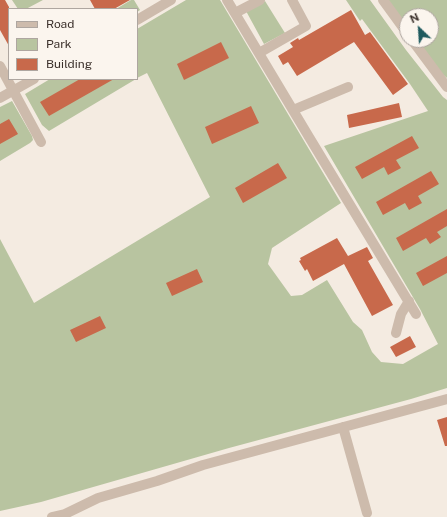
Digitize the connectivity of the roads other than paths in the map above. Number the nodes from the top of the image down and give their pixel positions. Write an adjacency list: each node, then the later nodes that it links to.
1 (171, 0): 7 (street)
2 (227, 0): 6 (street)
3 (260, 0): 6 (street)
4 (292, 0): 10 (street)
5 (383, 0): 8 (street)
6 (235, 13): 10 (street)
7 (138, 19)
8 (399, 22)
9 (418, 48): 14 (street)
10 (259, 53): 17 (street)
11 (0, 66): 15 (street)
12 (32, 80): 15 (street)
13 (348, 87): 17 (street)
14 (447, 87)
15 (14, 91): 16 (street); 18 (street)
16 (0, 98)
17 (293, 110): 19 (street)
18 (42, 142)
19 (409, 301): 20 (street); 21 (street)
20 (416, 314)
21 (396, 333)
22 (447, 399): 23 (street)
23 (343, 427): 24 (street); 25 (street)
24 (367, 513)
25 (65, 515): 26 (street)
26 (52, 517)

